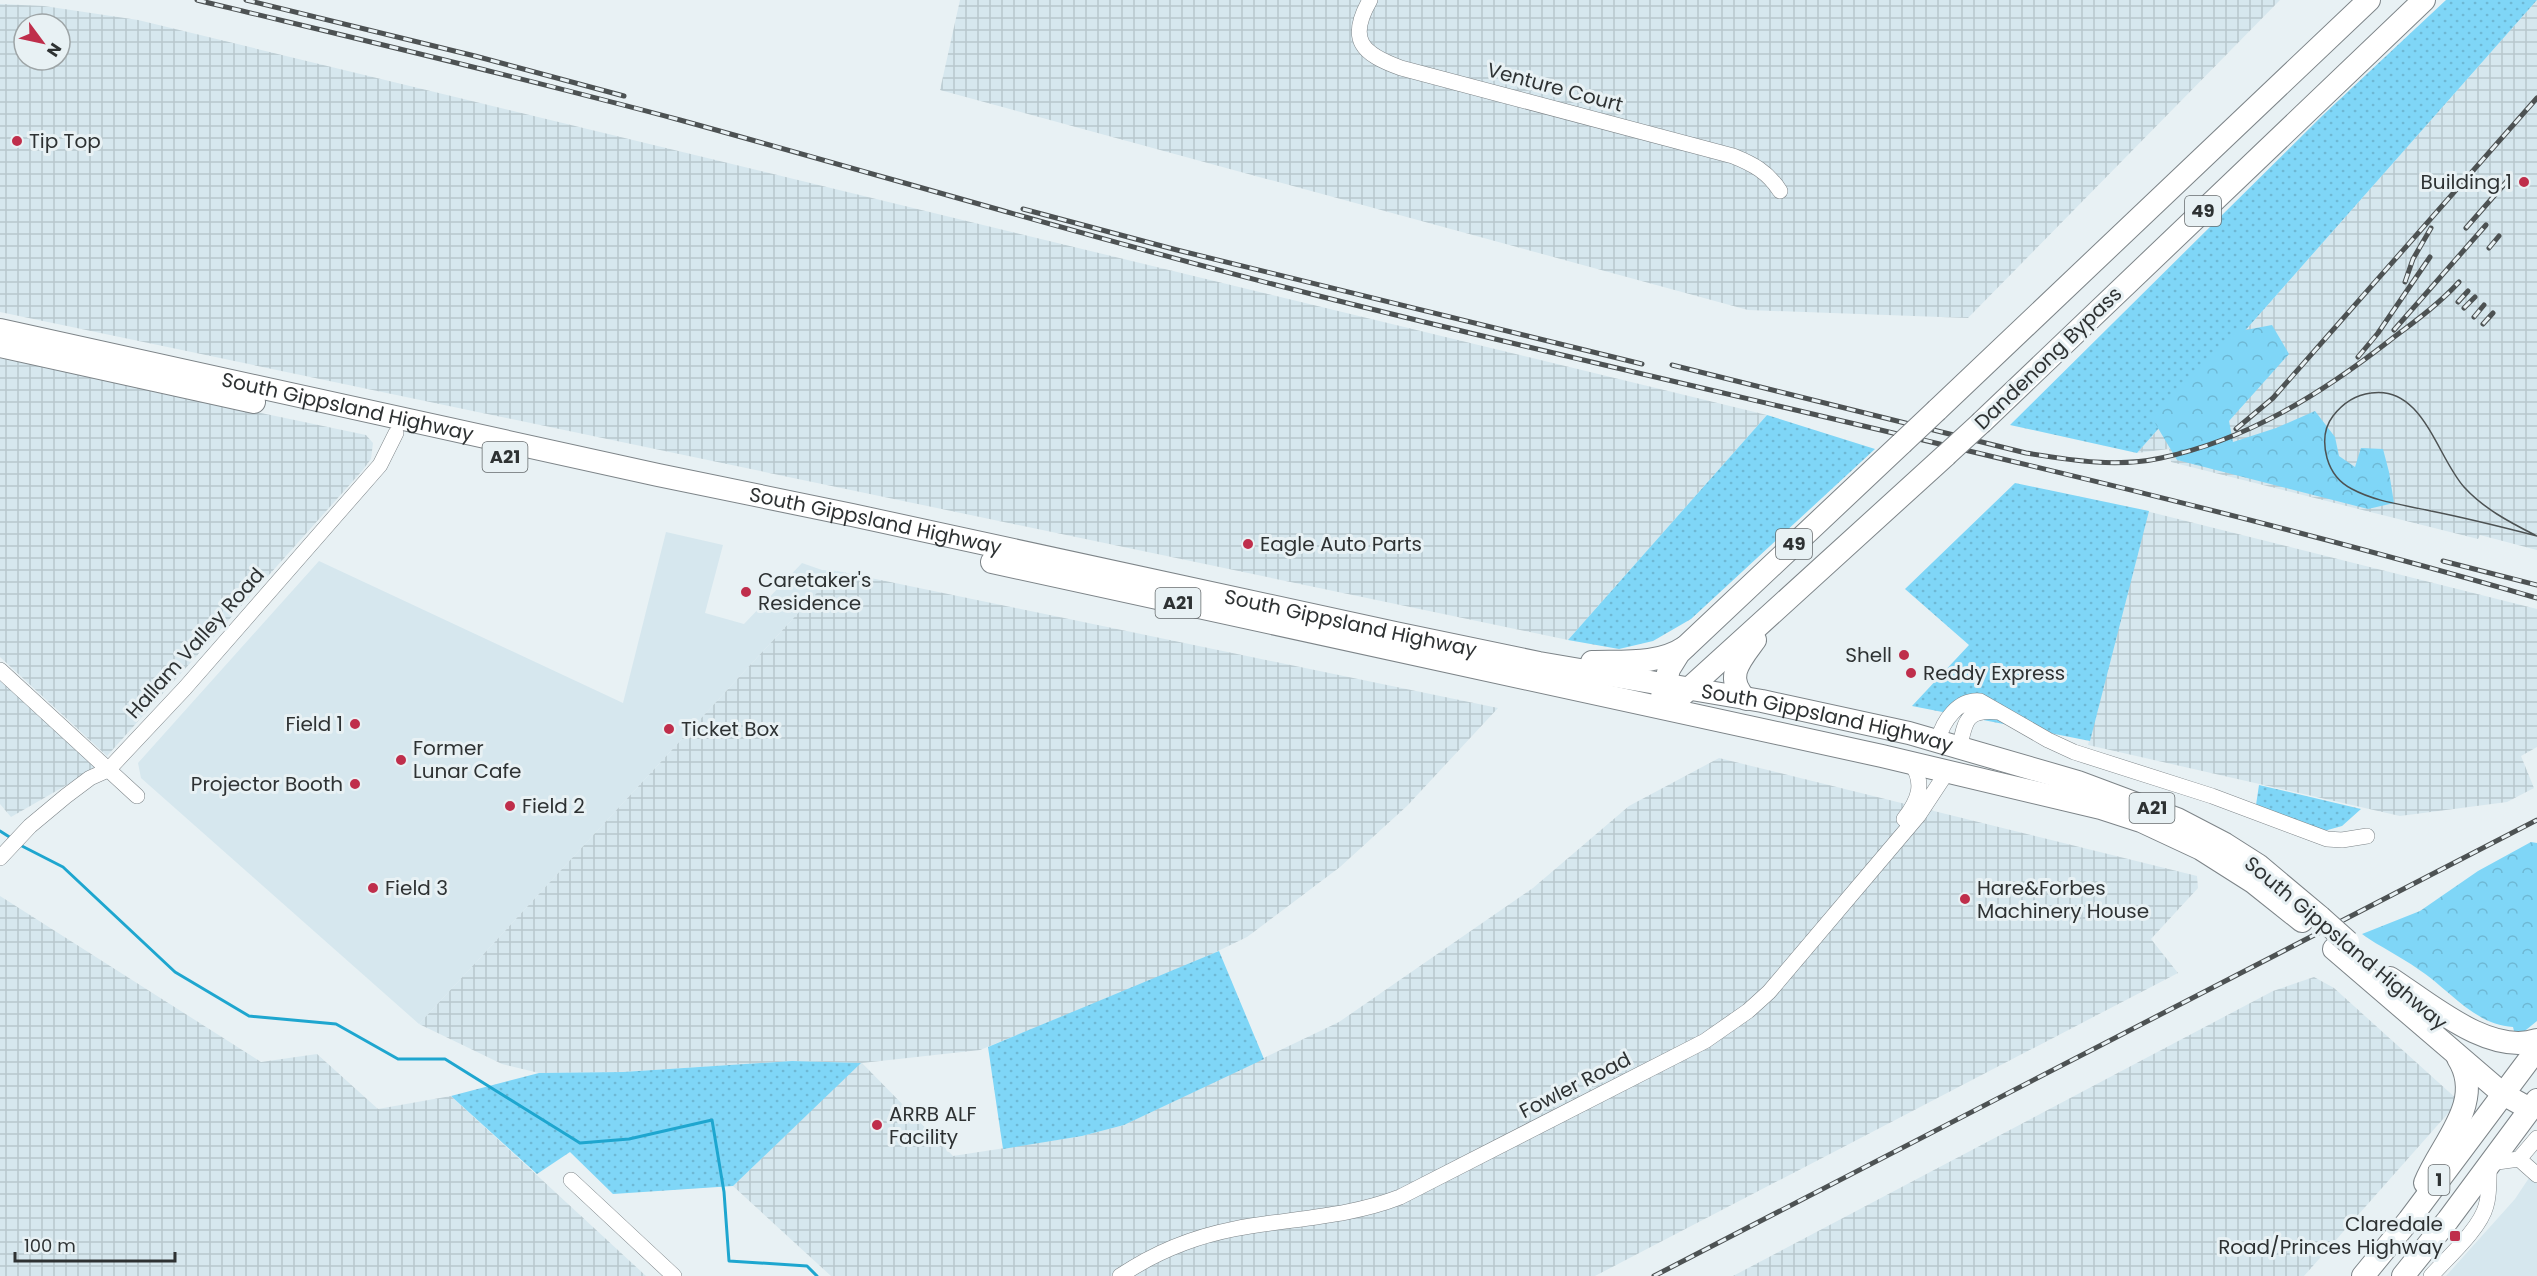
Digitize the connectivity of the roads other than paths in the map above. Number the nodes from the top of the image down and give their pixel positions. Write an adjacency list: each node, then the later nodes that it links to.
1 (1370, 0): 4 (street, Venture Court)
2 (2369, 0): 11 (highway, Dandenong Bypass / 49, bridge)
3 (2424, 0): 9 (highway, Dandenong Bypass / 49, bridge)
4 (1780, 191)
5 (0, 330): 7 (highway, South Gippsland Highway / A21)
6 (0, 346): 7 (highway, South Gippsland Highway / A21)
7 (89, 358): 8 (highway, South Gippsland Highway / A21)
8 (394, 422): 10 (highway, South Gippsland Highway / A21); 21 (street, Hallam Valley Road)
9 (1787, 598): 15 (highway, Dandenong Bypass / 49); 16 (highway, 49)
10 (1393, 641): 12 (highway, South Gippsland Highway / A21); 17 (highway, South Gippsland Highway / A21)
11 (1686, 645): 12 (highway, 49); 14 (highway, Dandenong Bypass / 49)
12 (1539, 663): 14 (highway, South Gippsland Highway / A21)
13 (0, 670): 21 (street)
14 (1665, 684): 15 (highway, South Gippsland Highway / A21); 17 (highway, 49)
15 (1688, 689): 16 (highway, South Gippsland Highway / A21); 17 (highway, Dandenong Bypass / 49)
16 (1754, 700): 19 (highway, South Gippsland Highway / A21)
17 (1664, 709): 20 (highway, South Gippsland Highway / A21)
18 (2002, 713): 19 (street); 19 (street); 24 (street)
19 (1949, 743): 22 (highway); 27 (highway, South Gippsland Highway / A21)
20 (1911, 763): 22 (highway, South Gippsland Highway / A21); 26 (street)
21 (108, 770): 23 (street); 25 (street, Hallam Valley Road)
22 (1947, 772): 26 (street, Fowler Road); 27 (highway, South Gippsland Highway / A21)
23 (137, 796)
24 (2367, 836)
25 (1, 857)
26 (1876, 864): 43 (street, Fowler Road)
27 (2313, 921): 28 (highway, South Gippsland Highway)
28 (2341, 945): 29 (highway, South Gippsland Highway); 32 (highway, South Gippsland Highway)
29 (2390, 978): 30 (highway); 33 (highway, South Gippsland Highway)
30 (2537, 1040)
31 (2537, 1049): 33 (highway, 1)
32 (2457, 1056): 33 (highway, South Gippsland Highway); 40 (highway)
33 (2507, 1088): 34 (highway, South Gippsland Highway); 40 (highway, 1)
34 (2533, 1105): 37 (highway, 1)
35 (2537, 1138): 36 (street)
36 (2519, 1159): 37 (street); 38 (street)
37 (2490, 1164): 41 (highway, 1); 47 (street)
38 (2537, 1175)
39 (571, 1180): 42 (street)
40 (2409, 1220): 44 (highway, 1)
41 (2448, 1220): 45 (highway); 46 (highway, 1)
42 (674, 1276)
43 (1120, 1276)
44 (2363, 1276)
45 (2390, 1276)
46 (2403, 1276)
47 (2431, 1276)

